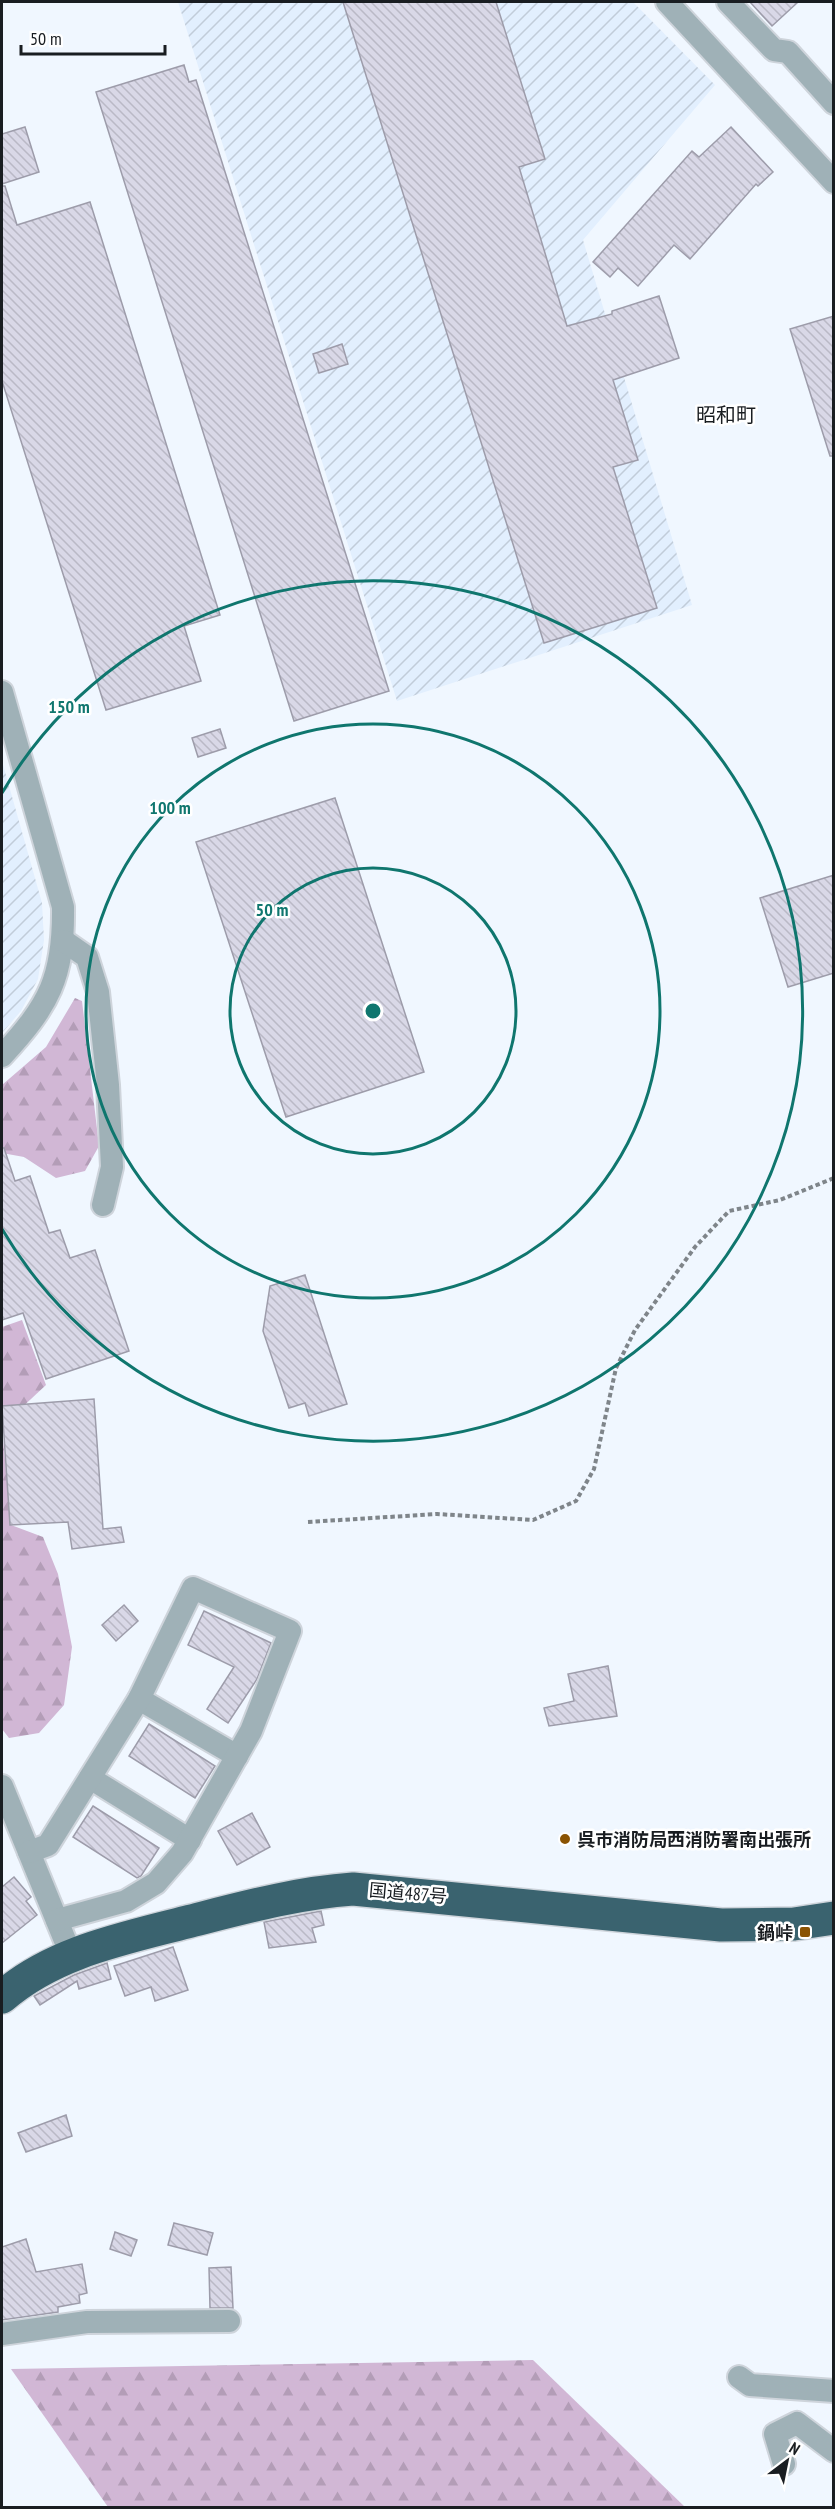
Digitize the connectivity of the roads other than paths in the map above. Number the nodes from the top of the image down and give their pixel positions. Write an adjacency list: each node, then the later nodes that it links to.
1 (667, 2): 4 (street)
2 (728, 2): 3 (street)
3 (834, 103)
4 (829, 169)
5 (2, 692): 6 (street)
6 (64, 941): 7 (street); 8 (street)
7 (2, 1056)
8 (103, 1205)
9 (139, 1699): 10 (street); 10 (street); 11 (street)
10 (237, 1756): 13 (street)
11 (90, 1778): 13 (street); 14 (street)
12 (3, 1796): 14 (street)
13 (190, 1840): 16 (street)
14 (29, 1852): 16 (street)
15 (834, 1918): 17 (highway, 国道487号)
16 (57, 1920): 19 (street)
17 (794, 1924): 18 (street); 19 (highway, 国道487号)
18 (834, 1929)
19 (71, 1955): 20 (highway, 国道487号)
20 (2, 1997)
21 (229, 2321): 22 (street)
22 (2, 2334)
23 (739, 2378): 24 (street)
24 (834, 2391)
25 (834, 2451): 26 (street)
26 (784, 2464)

